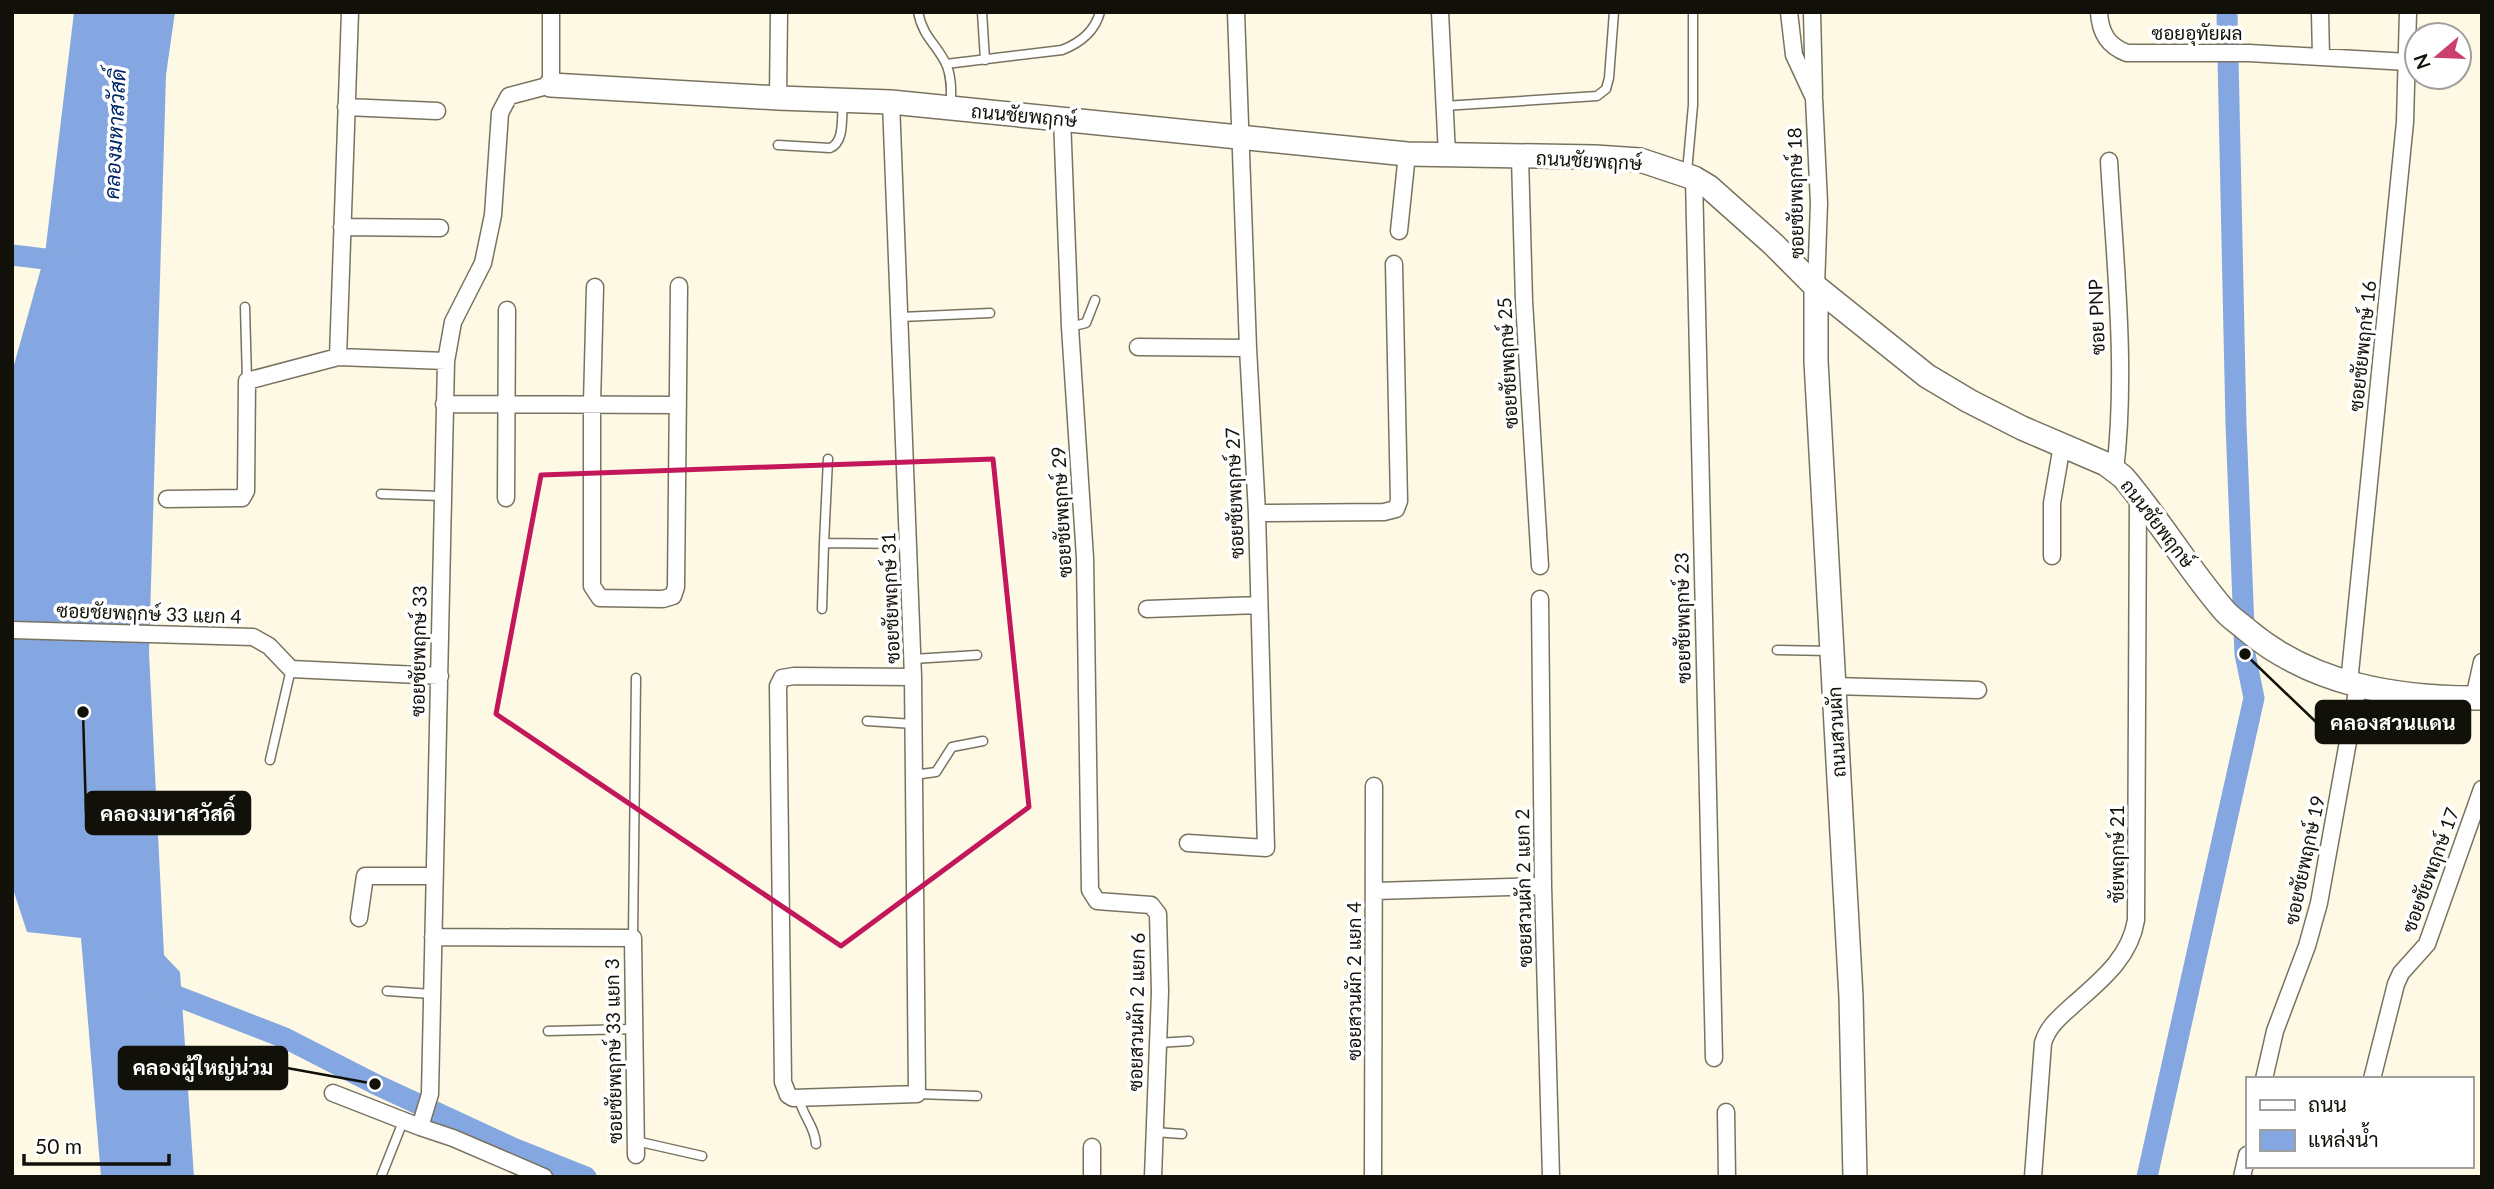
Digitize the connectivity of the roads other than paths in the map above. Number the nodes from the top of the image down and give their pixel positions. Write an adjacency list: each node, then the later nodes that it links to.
1 (350, 12): 26 (street)
2 (551, 12): 19 (street)
3 (779, 12): 21 (street)
4 (918, 12): 18 (lane)
5 (982, 12): 16 (lane)
6 (1100, 12): 16 (lane)
7 (1236, 12): 30 (street, ซอยชัยพฤกษ์ 27)
8 (1440, 12): 25 (street)
9 (1614, 12): 25 (lane)
10 (1693, 12): 36 (lane)
11 (1789, 12): 22 (street, ซอยชัยพฤกษ์ 18)
12 (1812, 12): 22 (street, ซอยชัยพฤกษ์ 18)
13 (2099, 12): 15 (street, ซอยอุทัยผล)
14 (2320, 12): 15 (street)
15 (2321, 57): 17 (street, ซอยอุทัยผล)
16 (985, 60): 18 (lane)
17 (2403, 62)
18 (946, 64): 27 (lane)
19 (551, 85): 21 (street, ถนนชัยพฤกษ์); 53 (street, ซอยชัยพฤกษ์ 33)
20 (2407, 91): 86 (street, ซอยชัยพฤกษ์ 16)
21 (778, 98): 23 (street, ถนนชัยพฤกษ์)
22 (1814, 98): 43 (street, ซอยชัยพฤกษ์ 18)
23 (843, 101): 24 (street, ถนนชัยพฤกษ์); 31 (lane)
24 (891, 102): 27 (street, ถนนชัยพฤกษ์); 48 (street, ซอยชัยพฤกษ์ 31)
25 (1444, 106): 33 (street)
26 (346, 107): 28 (street); 37 (street)
27 (951, 108): 29 (street, ถนนชัยพฤกษ์)
28 (438, 111)
29 (1062, 118): 30 (street, ถนนชัยพฤกษ์); 49 (street, ซอยชัยพฤกษ์ 29)
30 (1241, 136): 32 (street, ถนนชัยพฤกษ์); 51 (street, ซอยชัยพฤกษ์ 27)
31 (778, 145)
32 (1407, 154): 33 (street, ถนนชัยพฤกษ์); 39 (street)
33 (1447, 155): 34 (street, ถนนชัยพฤกษ์)
34 (1521, 157): 36 (street, ถนนชัยพฤกษ์); 71 (street, ซอยชัยพฤกษ์ 25)
35 (2109, 161): 61 (street, ซอย PNP)
36 (1690, 176): 43 (street, ถนนชัยพฤกษ์); 111 (street, ซอยชัยพฤกษ์ 23)
37 (342, 227): 38 (street); 52 (street)
38 (440, 229)
39 (1399, 231)
40 (1394, 264): 67 (street)
41 (679, 286): 58 (street)
42 (595, 287): 56 (street)
43 (1816, 287): 59 (street, ถนนชัยพฤกษ์); 78 (street, ถนนสวนผัก)
44 (1095, 300): 49 (lane)
45 (245, 307): 54 (lane)
46 (506, 310): 57 (street)
47 (990, 313): 48 (lane)
48 (901, 317): 69 (street, ซอยชัยพฤกษ์ 31)
49 (1070, 327): 101 (street, ซอยชัยพฤกษ์ 29)
50 (1138, 347): 51 (street)
51 (1248, 348): 67 (street, ซอยชัยพฤกษ์ 27)
52 (338, 357): 53 (street); 54 (street)
53 (446, 361): 55 (street, ซอยชัยพฤกษ์ 33)
54 (247, 381): 66 (street)
55 (444, 404): 57 (street); 64 (street, ซอยชัยพฤกษ์ 33)
56 (592, 404): 57 (street); 58 (street); 58 (street)
57 (507, 405): 65 (street)
58 (678, 405)
59 (2062, 445): 61 (street, ถนนชัยพฤกษ์); 70 (street)
60 (828, 459): 68 (lane)
61 (2115, 471): 63 (street, ถนนชัยพฤกษ์)
62 (380, 494): 64 (lane)
63 (2138, 495): 86 (street, ถนนชัยพฤกษ์); 136 (street, ชัยพฤกษ์ 21)
64 (441, 496): 83 (street, ซอยชัยพฤกษ์ 33)
65 (506, 498)
66 (167, 499)
67 (1257, 513): 73 (street, ซอยชัยพฤกษ์ 27)
68 (824, 543): 69 (lane); 74 (lane)
69 (909, 544): 80 (street, ซอยชัยพฤกษ์ 31)
70 (2052, 556)
71 (1540, 566)
72 (1540, 599): 99 (street, ซอยสวนผัก 2 แยก 2)
73 (1259, 605): 75 (street); 97 (street, ซอยชัยพฤกษ์ 27)
74 (822, 609)
75 (1147, 609)
76 (12, 630): 82 (street, ซอยชัยพฤกษ์ 33 แยก 4)
77 (1777, 650): 78 (lane)
78 (1832, 651): 87 (street, ถนนสวนผัก)
79 (976, 655): 80 (lane)
80 (912, 659): 84 (street, ซอยชัยพฤกษ์ 31)
81 (2482, 663): 89 (street)
82 (291, 669): 83 (street); 93 (lane)
83 (440, 676): 98 (street, ซอยชัยพฤกษ์ 33)
84 (913, 677): 91 (street, ซอยชัยพฤกษ์ 31); 117 (street)
85 (636, 678): 104 (lane)
86 (2353, 685): 89 (street, ถนนชัยพฤกษ์); 112 (street, ซอยชัยพฤกษ์ 19)
87 (1833, 686): 88 (street); 135 (street, ถนนสวนผัก)
88 (1978, 690)
89 (2478, 698)
90 (867, 720): 91 (lane)
91 (914, 724): 94 (street, ซอยชัยพฤกษ์ 31)
92 (983, 741): 94 (lane)
93 (270, 760)
94 (914, 775): 115 (street, ซอยชัยพฤกษ์ 31)
95 (1374, 786): 100 (street, ซอยสวนผัก 2 แยก 4)
96 (2482, 789): 113 (street, ซอยชัยพฤกษ์ 17)
97 (1188, 843)
98 (434, 876): 102 (street); 103 (street, ซอยชัยพฤกษ์ 33)
99 (1543, 886): 100 (street); 133 (street, ซอยสวนผัก 2 แยก 2)
100 (1375, 891): 132 (street, ซอยสวนผัก 2 แยก 4)
101 (1097, 901): 110 (street, ซอยสวนผัก 2 แยก 6)
102 (359, 918)
103 (433, 937): 104 (street, ซอยชัยพฤกษ์ 33 แยก 3); 106 (street, ซอยชัยพฤกษ์ 33)
104 (633, 938): 107 (street, ซอยชัยพฤกษ์ 33 แยก 3)
105 (387, 991): 106 (lane)
106 (432, 994): 120 (street, ซอยชัยพฤกษ์ 33)
107 (634, 1029): 108 (lane); 125 (street, ซอยชัยพฤกษ์ 33 แยก 3)
108 (548, 1031)
109 (1189, 1041): 110 (lane)
110 (1158, 1043): 121 (street, ซอยสวนผัก 2 แยก 6)
111 (1714, 1058)
112 (2264, 1077)
113 (2373, 1077)
114 (334, 1093): 119 (street)
115 (917, 1094): 116 (lane); 117 (street)
116 (977, 1096)
117 (799, 1099): 123 (lane)
118 (1726, 1112): 134 (street)
119 (404, 1119): 120 (street); 129 (lane)
120 (423, 1119): 128 (street)
121 (1154, 1132): 122 (lane); 131 (street, ซอยสวนผัก 2 แยก 6)
122 (1182, 1134)
123 (816, 1144)
124 (1092, 1147): 130 (street)
125 (636, 1148): 126 (lane)
126 (702, 1156)
127 (2246, 1159): 137 (street)
128 (540, 1176)
129 (381, 1177)
130 (1092, 1177)
131 (1153, 1177)
132 (1373, 1177)
133 (1551, 1177)
134 (1727, 1177)
135 (1855, 1177)
136 (2033, 1177)
137 (2242, 1177)

